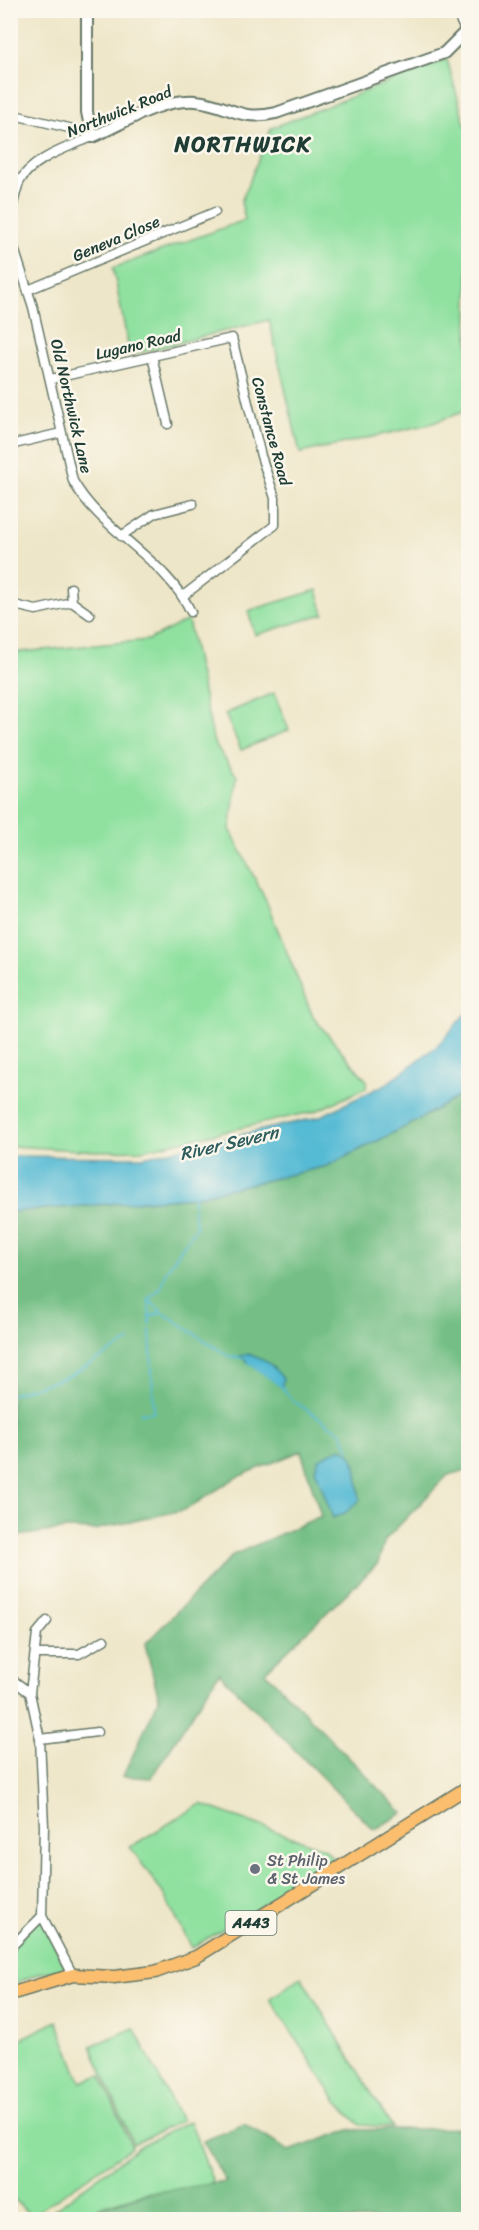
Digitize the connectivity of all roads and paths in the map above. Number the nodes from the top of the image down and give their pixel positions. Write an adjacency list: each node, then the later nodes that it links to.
1 (87, 10): 5 (street)
2 (456, 10): 3 (street)
3 (467, 30): 5 (street, Northwick Road)
4 (10, 114): 5 (street)
5 (91, 135): 7 (street, Northwick Road)
6 (215, 212): 11 (street, Geneva Close)
7 (10, 216)
8 (10, 236): 10 (street, Old Northwick Lane)
9 (10, 269): 10 (street)
10 (23, 275): 11 (street, Old Northwick Lane)
11 (28, 290): 14 (street, Old Northwick Lane)
12 (232, 338): 13 (street, Lugano Road); 21 (street, Constance Road)
13 (152, 356): 14 (street, Lugano Road); 15 (street)
14 (51, 379): 16 (street, Old Northwick Lane)
15 (168, 424)
16 (61, 433): 17 (street); 19 (street, Old Northwick Lane)
17 (10, 445)
18 (193, 504): 19 (street)
19 (121, 536): 21 (street, Old Northwick Lane)
20 (71, 588): 22 (street)
21 (183, 596): 24 (street, Old Northwick Lane)
22 (72, 602): 23 (street); 25 (street)
23 (10, 604)
24 (191, 612)
25 (90, 615)
26 (46, 1621): 28 (street)
27 (104, 1640): 28 (street)
28 (36, 1654): 30 (street)
29 (10, 1678): 30 (street)
30 (30, 1693): 32 (street)
31 (97, 1732): 32 (street)
32 (40, 1739): 34 (street)
33 (468, 1787): 36 (main road, A443)
34 (42, 1916): 35 (street); 36 (street)
35 (10, 1948)
36 (73, 1975): 37 (main road, A443)
37 (10, 1994)

